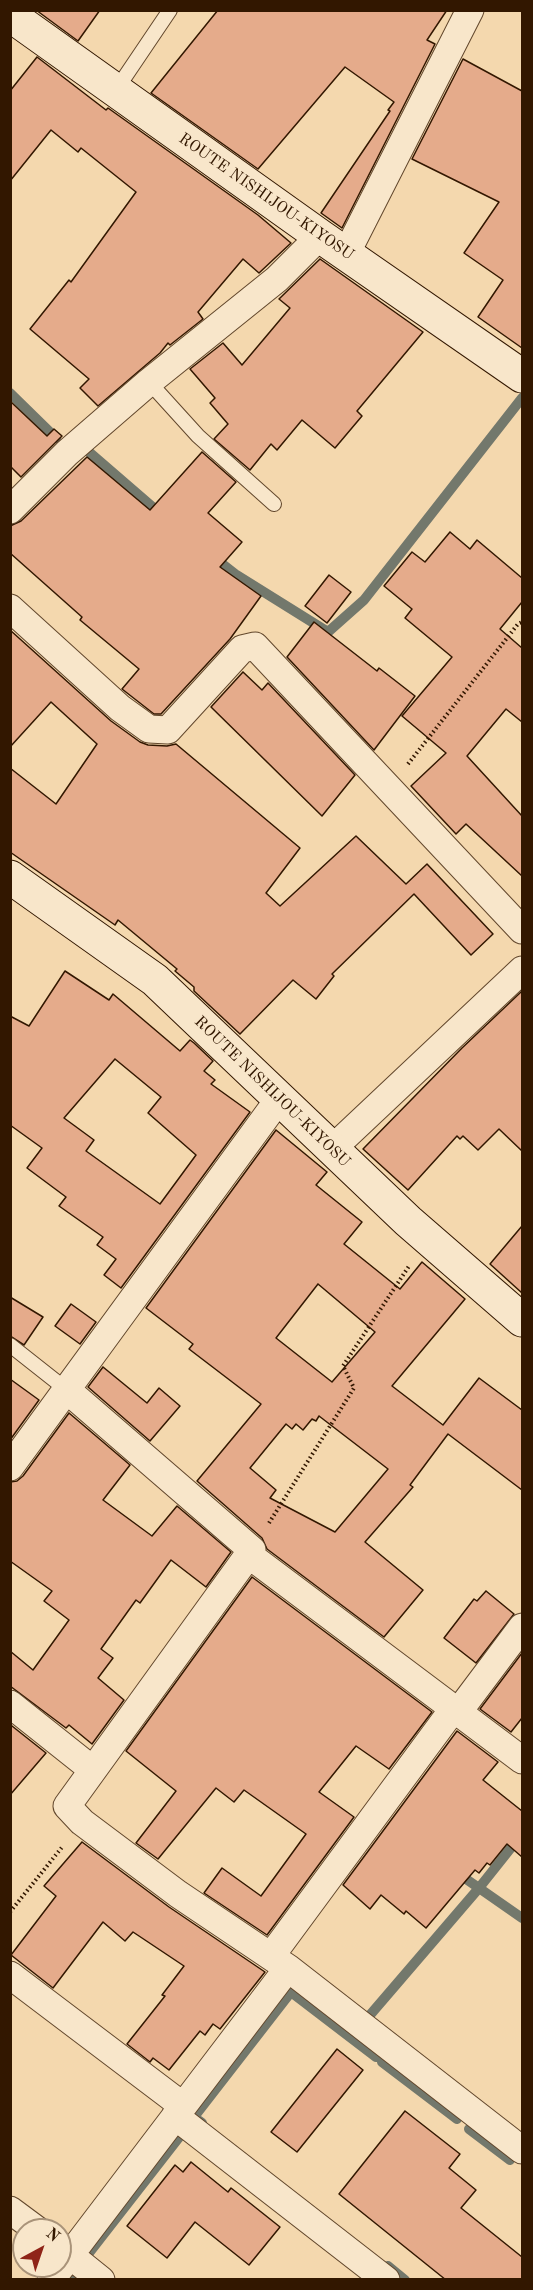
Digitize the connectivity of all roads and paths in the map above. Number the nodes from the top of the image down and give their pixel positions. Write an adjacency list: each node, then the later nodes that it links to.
1 (170, 10): 4 (lane)
2 (470, 10): 6 (street)
3 (10, 15): 4 (main road, ROUTE NISHIJOU-KIYOSU)
4 (116, 90): 5 (main road, ROUTE NISHIJOU-KIYOSU)
5 (320, 236): 6 (main road, ROUTE NISHIJOU-KIYOSU); 8 (street)
6 (346, 254): 7 (main road, ROUTE NISHIJOU-KIYOSU)
7 (522, 376)
8 (149, 382): 9 (lane); 10 (street)
9 (274, 504)
10 (10, 510)
11 (10, 608): 13 (street)
12 (522, 622): 13 (path)
13 (389, 788): 15 (street)
14 (10, 877): 17 (main road, ROUTE NISHIJOU-KIYOSU)
15 (522, 930)
16 (522, 970): 18 (street)
17 (279, 1099): 18 (main road, ROUTE NISHIJOU-KIYOSU); 22 (street)
18 (332, 1149): 19 (main road, ROUTE NISHIJOU-KIYOSU)
19 (427, 1238): 20 (main road, ROUTE NISHIJOU-KIYOSU); 24 (path)
20 (522, 1320)
21 (10, 1345): 22 (lane)
22 (67, 1390): 23 (street); 24 (street)
23 (10, 1467)
24 (250, 1552): 27 (street); 29 (street)
25 (522, 1627): 27 (street)
26 (10, 1704): 29 (street)
27 (456, 1709): 28 (street); 32 (street)
28 (522, 1760)
29 (93, 1770): 30 (street)
30 (82, 1822): 31 (path); 32 (street)
31 (10, 1912)
32 (279, 1962): 34 (street); 35 (street)
33 (10, 1975): 34 (street)
34 (179, 2111): 36 (street); 39 (street)
35 (522, 2150)
36 (72, 2242)
37 (72, 2257): 38 (street)
38 (101, 2280)
39 (386, 2280)

